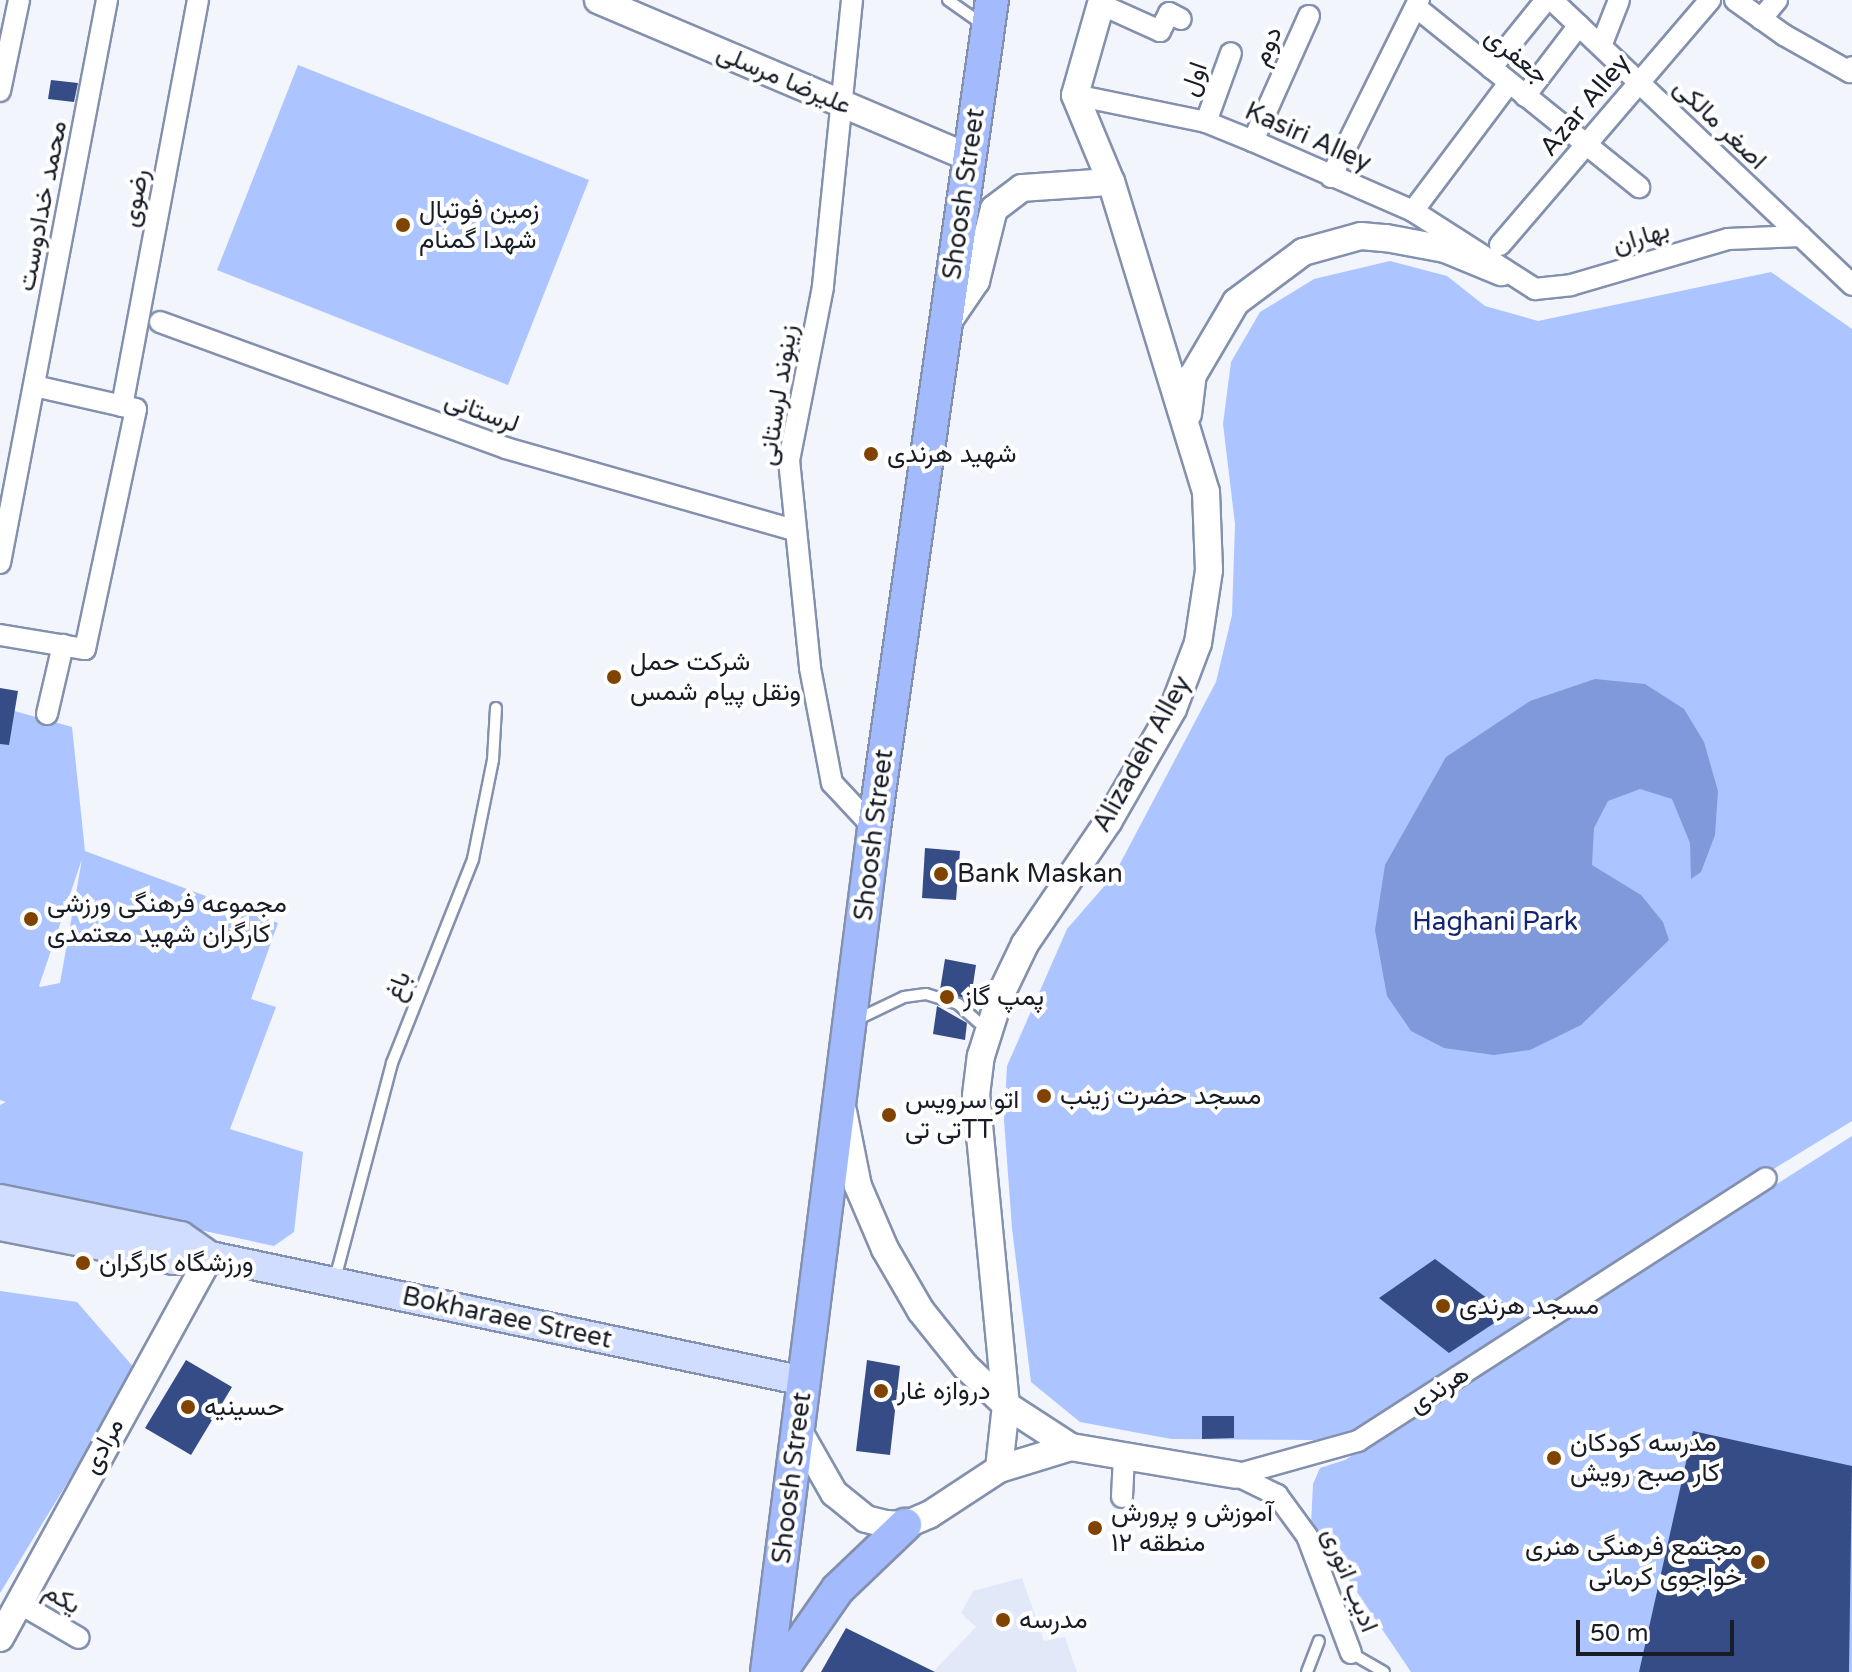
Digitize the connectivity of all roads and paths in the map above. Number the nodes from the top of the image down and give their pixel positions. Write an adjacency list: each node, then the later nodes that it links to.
1 (19, 0): 26 (street)
2 (107, 0): 43 (street, محمد خدادوست)
3 (198, 0): 44 (street, رضوی)
4 (598, 0): 28 (street, علیرضا مرسلی)
5 (852, 0): 28 (street, زینوند لرستانی)
6 (948, 0): 15 (lane)
7 (1546, 0): 22 (street)
8 (1552, 0): 19 (street, اصغر مالکی)
9 (1619, 0): 20 (street)
10 (1710, 0): 24 (street, Azar Alley)
11 (1735, 0): 18 (street)
12 (1777, 0): 18 (street)
13 (1101, 2): 17 (street); 27 (street)
14 (1417, 4): 22 (street, جعفری); 33 (street)
15 (989, 14): 32 (main road, Shoosh Street)
16 (1309, 16): 30 (street, دوم)
17 (1181, 19)
18 (1761, 19): 23 (street)
19 (1579, 25): 20 (street, اصغر مالکی); 25 (street)
20 (1601, 46): 24 (street, اصغر مالکی)
21 (1231, 53): 29 (street, اول)
22 (1491, 68): 25 (street, جعفری)
23 (1851, 69)
24 (1638, 81): 31 (street, Azar Alley); 37 (street, اصغر مالکی)
25 (1517, 90): 31 (street, جعفری); 36 (street)
26 (0, 91)
27 (1075, 95): 29 (street, Kasiri Alley); 34 (street, Alizadeh Alley)
28 (840, 104): 32 (street, علیرضا مرسلی); 46 (street, زینوند لرستانی)
29 (1206, 122): 30 (street, Kasiri Alley)
30 (1253, 141): 33 (street, Kasiri Alley)
31 (1587, 145): 35 (street, جعفری); 38 (street, Azar Alley)
32 (970, 158): 42 (main road, Shoosh Street)
33 (1331, 177): 36 (street, Kasiri Alley)
34 (1111, 182): 42 (street); 45 (street, Alizadeh Alley)
35 (1639, 187)
36 (1413, 211): 39 (street, Kasiri Alley)
37 (1801, 236): 39 (street, بهاران); 40 (street, اصغر مالکی)
38 (1500, 245)
39 (1501, 272): 45 (street)
40 (1852, 285)
41 (160, 322): 46 (street, لرستانی)
42 (946, 324): 52 (main road, Shoosh Street)
43 (35, 386): 44 (street); 47 (street, محمد خدادوست)
44 (122, 406): 49 (street)
45 (1187, 426): 62 (street, Alizadeh Alley)
46 (793, 530): 52 (street, زینوند لرستانی)
47 (0, 563)
48 (0, 635): 49 (street)
49 (63, 645): 51 (street)
50 (496, 708): 60 (lane, باغ)
51 (47, 714)
52 (874, 828): 54 (main road, Shoosh Street)
53 (978, 1022): 54 (lane)
54 (851, 1023): 55 (main road, Shoosh Street)
55 (841, 1100): 61 (main road, Shoosh Street); 62 (street, هرندی)
56 (1766, 1178): 67 (street, هرندی)
57 (0, 1199): 59 (main road, Bokharaee Street)
58 (0, 1226): 59 (main road, Bokharaee Street)
59 (210, 1256): 60 (main road, Bokharaee Street); 70 (street, مرادی)
60 (334, 1281): 61 (main road, Bokharaee Street)
61 (804, 1381): 63 (main road, Shoosh Street)
62 (1006, 1405): 64 (street, هرندی); 66 (street, Alizadeh Alley)
63 (798, 1430): 69 (street); 75 (main road, Shoosh Street)
64 (1071, 1447): 65 (street, هرندی); 66 (street, هرندی)
65 (1124, 1456): 67 (street, هرندی); 68 (street)
66 (999, 1469): 69 (street, هرندی)
67 (1236, 1475): 74 (street, ادیب انوری)
68 (1122, 1497)
69 (905, 1525): 76 (main road)
70 (19, 1603): 71 (street, مرادی); 72 (street, یکم)
71 (0, 1638)
72 (79, 1638)
73 (1319, 1641): 77 (lane)
74 (1351, 1653): 78 (lane, ادیب انوری)
75 (767, 1672)
76 (780, 1672)
77 (1307, 1672)
78 (1384, 1672)

